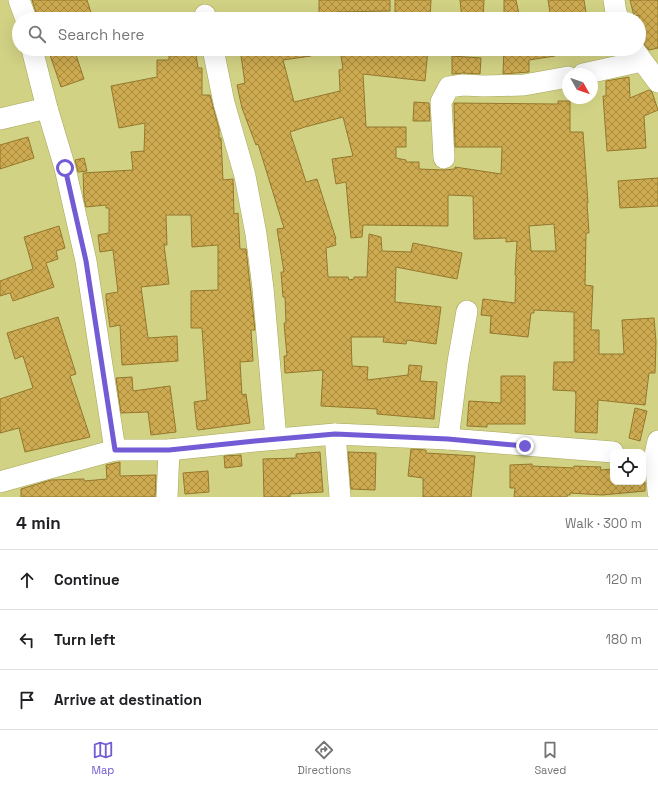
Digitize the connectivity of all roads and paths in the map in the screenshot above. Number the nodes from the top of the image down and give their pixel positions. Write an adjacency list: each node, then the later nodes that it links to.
1 (19, 0): 3 (street)
2 (614, 0): 4 (street)
3 (23, 12)
4 (616, 12)
5 (34, 56): 12 (street)
6 (214, 56): 17 (street)
7 (635, 56): 9 (street)
8 (639, 56): 11 (street)
9 (598, 69)
10 (562, 78): 14 (street)
11 (658, 82)
12 (47, 108): 13 (street); 19 (street)
13 (0, 119)
14 (444, 158)
15 (467, 311): 18 (street)
16 (335, 434): 17 (street); 18 (street); 26 (street)
17 (276, 439): 20 (street)
18 (448, 439): 22 (street)
19 (115, 450): 20 (street); 23 (street)
20 (169, 450): 25 (street)
21 (652, 450): 24 (street)
22 (610, 452)
23 (0, 482)
24 (658, 486)
25 (167, 497)
26 (340, 497)

